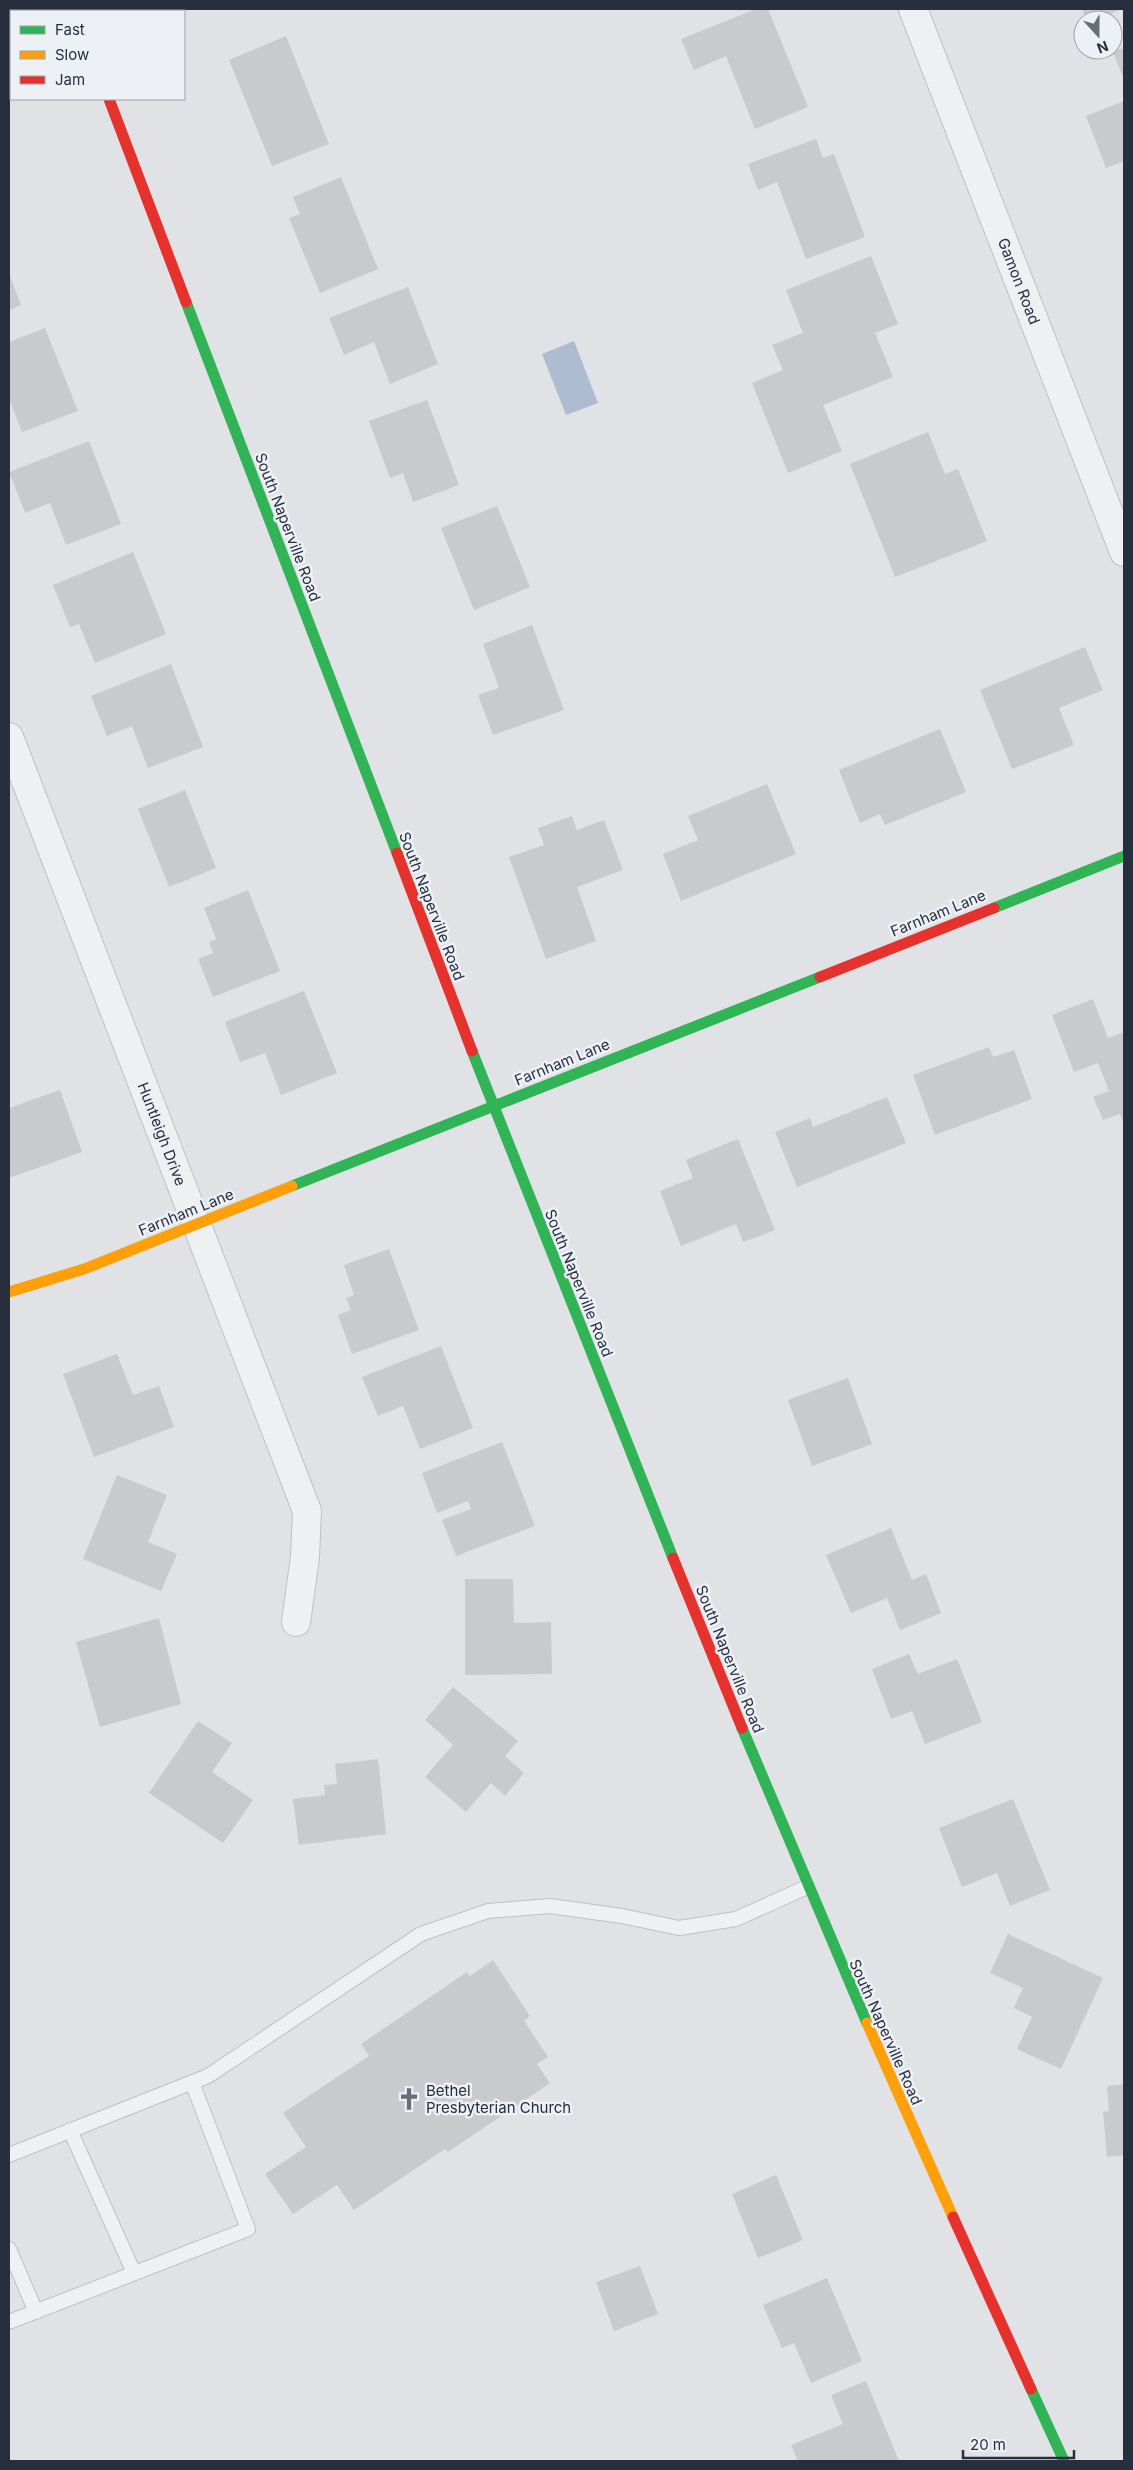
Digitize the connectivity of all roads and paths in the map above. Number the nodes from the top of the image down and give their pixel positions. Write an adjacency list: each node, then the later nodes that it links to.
1 (913, 9): 3 (street, Gamon Road)
2 (109, 100): 6 (main road, South Naperville Road)
3 (1124, 552)
4 (9, 737): 7 (street, Huntleigh Drive)
5 (1124, 856): 6 (main road, Farnham Lane)
6 (493, 1106): 7 (main road, Farnham Lane); 10 (main road, South Naperville Road)
7 (196, 1224): 8 (main road, Farnham Lane); 9 (street, Huntleigh Drive)
8 (9, 1292)
9 (296, 1622)
10 (807, 1887): 11 (lane); 18 (main road, South Naperville Road)
11 (192, 2082): 12 (lane); 15 (lane)
12 (70, 2130): 13 (lane); 15 (lane)
13 (9, 2155)
14 (9, 2249): 16 (lane)
15 (134, 2274): 16 (lane)
16 (36, 2312): 17 (lane)
17 (9, 2322)
18 (1064, 2461)

